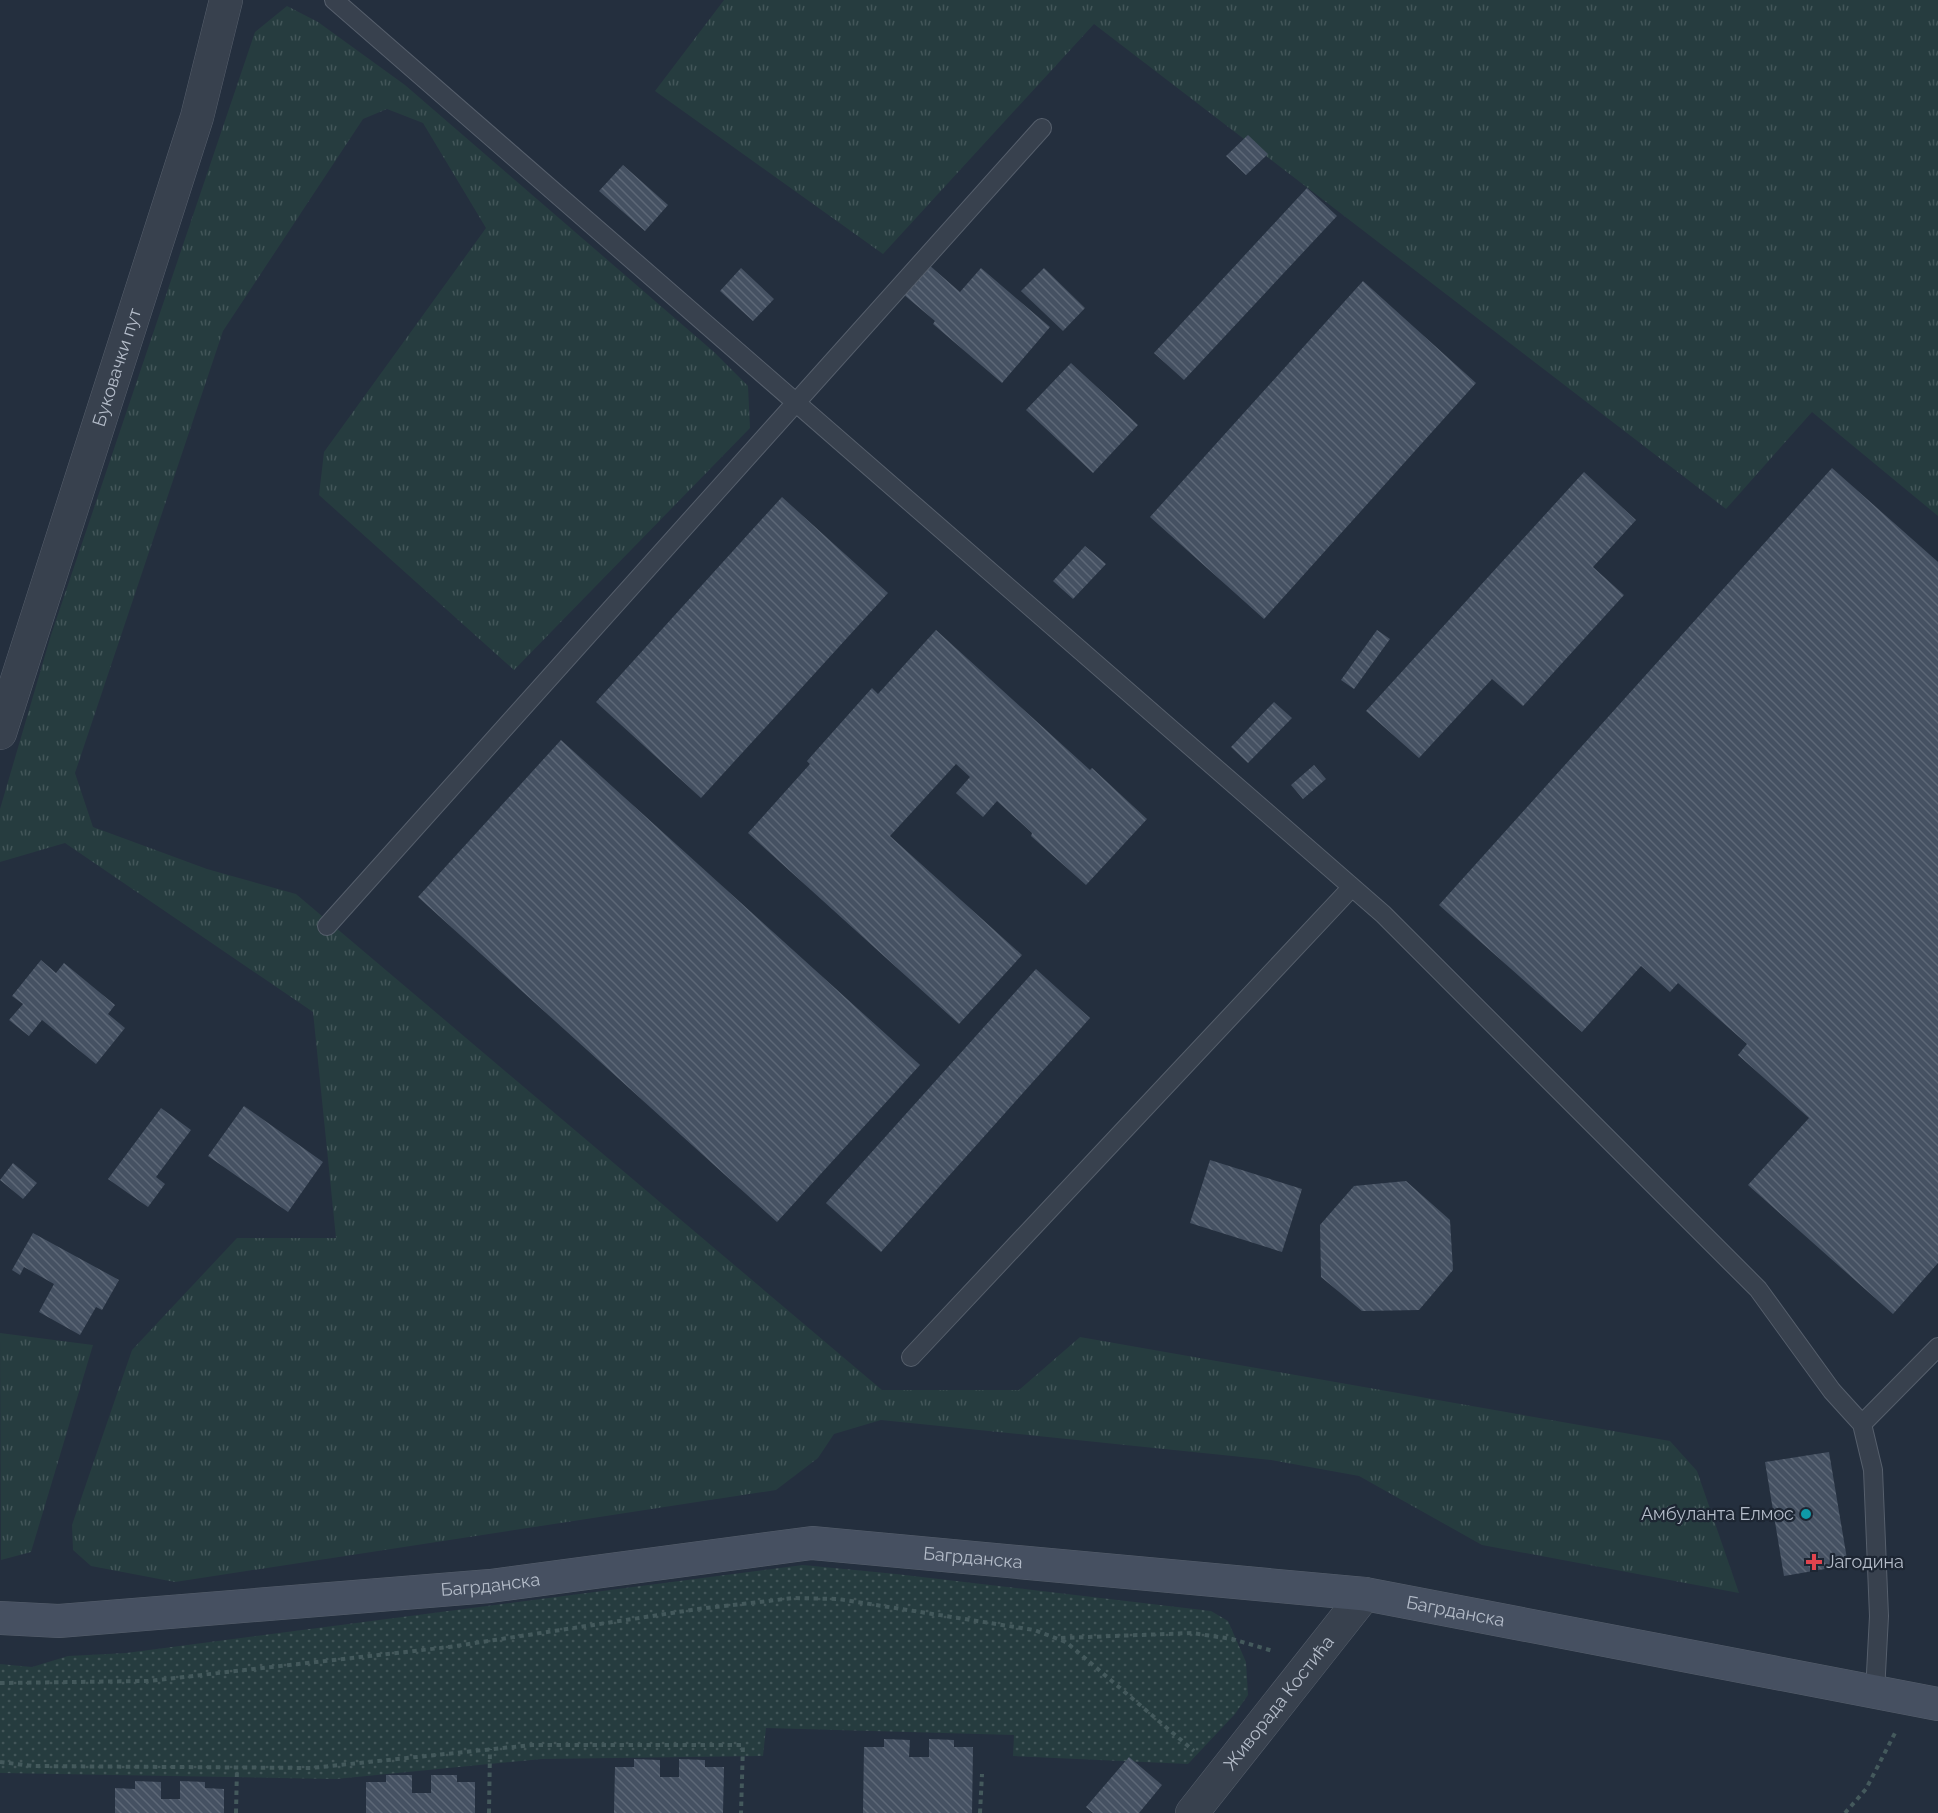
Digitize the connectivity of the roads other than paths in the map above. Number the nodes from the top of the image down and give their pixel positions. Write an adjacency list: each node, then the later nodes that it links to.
1 (226, 0): 5 (street, Буковачки пут)
2 (334, 0): 4 (lane)
3 (1042, 128): 4 (lane)
4 (795, 402): 6 (lane); 7 (lane)
5 (0, 733)
6 (1352, 887): 9 (lane); 10 (lane)
7 (327, 926)
8 (1938, 1347): 10 (lane)
9 (911, 1357)
10 (1862, 1424): 13 (lane)
11 (1365, 1594): 12 (main road, Багрданска); 13 (main road, Багрданска); 15 (street, Живорада Костића)
12 (0, 1618)
13 (1888, 1695): 14 (main road, Багрданска)
14 (1938, 1704)
15 (1192, 1813)

